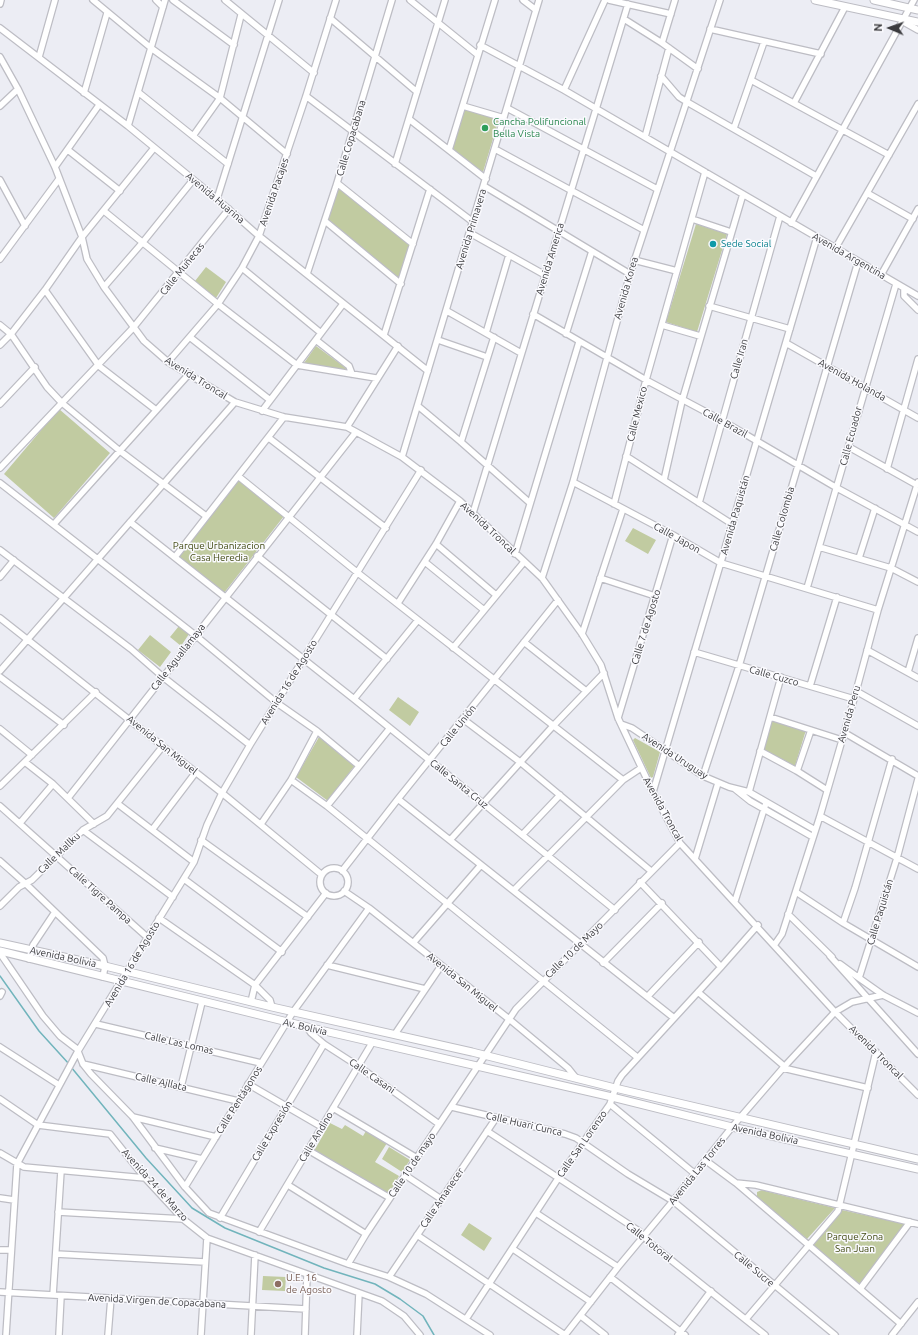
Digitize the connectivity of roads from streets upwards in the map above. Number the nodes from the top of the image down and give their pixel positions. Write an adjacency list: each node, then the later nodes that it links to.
1 (1, 0): 23 (street)
2 (55, 0): 51 (street)
3 (92, 0): 30 (street)
4 (156, 0): 25 (street)
5 (166, 0): 25 (street)
6 (174, 0): 44 (street)
7 (279, 0): 41 (street)
8 (336, 0): 33 (street, Avenida Pacajes)
9 (392, 0): 52 (street, Calle Copacabana)
10 (410, 0): 37 (street)
11 (445, 0): 37 (street)
12 (495, 0): 45 (street)
13 (524, 0): 28 (street)
14 (539, 0): 28 (street, Avenida Primavera)
15 (605, 0): 59 (street)
16 (610, 0): 24 (street)
17 (675, 0): 31 (street)
18 (720, 0): 39 (street, Avenida Korea)
19 (815, 0): 26 (street)
20 (874, 0): 27 (street)
21 (914, 0): 27 (street)
22 (226, 1): 32 (street)
23 (0, 4)
24 (628, 4): 31 (street); 34 (street, Avenida America)
25 (164, 7): 46 (street)
26 (845, 7): 35 (street); 48 (street)
27 (909, 8): 29 (street); 35 (street)
28 (536, 10): 53 (street, Avenida Primavera)
29 (918, 10)
30 (107, 13): 46 (street); 62 (street)
31 (671, 14): 42 (street)
32 (241, 15): 41 (street); 44 (street)
33 (330, 18): 52 (street); 55 (street, Avenida Pacajes)
34 (624, 19): 42 (street); 72 (street, Avenida America)
35 (903, 20): 36 (street); 40 (street); 80 (street)
36 (918, 22)
37 (438, 24): 49 (street); 61 (street)
38 (0, 28): 51 (street, Avenida Huarina)
39 (710, 29): 43 (street); 54 (street, Avenida Korea)
40 (918, 30)
41 (268, 36): 55 (street); 74 (street)
42 (662, 42): 47 (street)
43 (764, 42): 48 (street); 57 (street)
44 (234, 45): 64 (street)
45 (480, 45): 49 (street); 53 (street, Avenida Argentina)
46 (151, 48): 60 (street); 64 (street)
47 (669, 48): 54 (street); 56 (street)
48 (821, 54): 66 (street)
49 (478, 55): 70 (street)
50 (0, 57): 58 (street, Avenida Troncal)
51 (39, 57): 62 (street, Avenida Huarina)
52 (375, 57): 61 (street); 79 (street, Calle Copacabana)
53 (519, 66): 59 (street, Avenida Argentina); 71 (street, Avenida Primavera)
54 (698, 69): 65 (street, Avenida Korea)
55 (314, 72): 63 (street, Avenida Pacajes)
56 (661, 76): 65 (street); 82 (street)
57 (751, 80): 66 (street); 78 (street)
58 (18, 89): 69 (street); 93 (street, Avenida Troncal)
59 (564, 90): 72 (street, Avenida Argentina)
60 (138, 92): 77 (street); 81 (street)
61 (417, 92): 76 (street)
62 (84, 93): 67 (street, Avenida Huarina)
63 (306, 96): 79 (street); 89 (street, Avenida Pacajes)
64 (220, 98): 74 (street); 81 (street)
65 (687, 102): 78 (street); 88 (street, Avenida Korea)
66 (794, 103): 80 (street)
67 (99, 104): 77 (street, Avenida Huarina); 86 (street)
68 (918, 104): 73 (street)
69 (0, 106)
70 (463, 106): 75 (street); 87 (street)
71 (507, 108): 75 (street, Avenida Primavera); 85 (street)
72 (596, 108): 82 (street, Avenida Argentina); 85 (street, Avenida America)
73 (916, 114): 90 (street)
74 (243, 117): 89 (street); 91 (street)
75 (504, 118): 84 (street, Avenida Primavera)
76 (408, 119): 87 (street); 92 (street)
77 (128, 126): 83 (street, Avenida Huarina)
78 (734, 128): 95 (street)
79 (353, 129): 92 (street); 100 (street, Calle Copacabana)
80 (842, 129): 90 (street); 95 (street)
81 (193, 136): 91 (street)
82 (645, 137): 88 (street, Avenida Argentina)
83 (154, 148): 99 (street, Avenida Huarina); 104 (street)
84 (495, 149): 97 (street, Avenida Primavera); 105 (street)
85 (584, 149): 102 (street); 105 (street, Avenida America)
86 (68, 150): 93 (street); 104 (street)
87 (449, 150): 97 (street)
88 (670, 151): 94 (street, Avenida Argentina); 102 (street, Avenida Korea)
89 (287, 154): 123 (street, Avenida Pacajes)
90 (889, 155): 106 (street)
91 (228, 164): 108 (street)
92 (395, 164): 103 (street)
93 (55, 167): 96 (street, Avenida Troncal)
94 (705, 172): 107 (street, Avenida Argentina); 113 (street, Calle Mexico)
95 (816, 176): 117 (street)
96 (59, 179): 118 (street); 124 (street, Avenida Troncal)
97 (486, 179): 101 (street, Avenida Primavera)
98 (0, 180): 118 (street)
99 (193, 180): 108 (street, Avenida Huarina); 126 (street)
100 (337, 183): 115 (street, Calle Copacabana); 127 (street)
101 (484, 186): 116 (street, Avenida Primavera); 120 (street)
102 (657, 188): 119 (street, Avenida Korea)
103 (430, 190): 116 (street); 127 (street)
104 (120, 191): 111 (street)
105 (571, 191): 119 (street); 120 (street, Avenida America)
106 (867, 193): 114 (street); 129 (street)
107 (743, 194): 112 (street, Avenida Argentina); 121 (street)
108 (217, 198): 109 (street, Avenida Huarina)
109 (229, 209): 123 (street, Avenida Huarina); 137 (street, Calle Muñecas)
110 (918, 209): 114 (street)
111 (104, 211): 124 (street); 126 (street)
112 (780, 216): 117 (street, Avenida Argentina); 154 (street, Calle Iran)
113 (692, 219): 121 (street); 136 (street, Calle Mexico)
114 (913, 219): 141 (street)
115 (325, 221): 138 (street, Calle Copacabana); 142 (street)
116 (473, 222): 122 (street, Avenida Primavera)
117 (791, 222): 125 (street, Avenida Argentina)
118 (25, 226): 132 (street)
119 (644, 230): 133 (street, Avenida Korea)
120 (559, 231): 130 (street); 140 (street, Avenida America)
121 (732, 232): 150 (street)
122 (470, 233): 131 (street); 152 (street, Avenida Primavera)
123 (259, 236): 135 (street, Avenida Pacajes); 138 (street, Avenida Huarina)
124 (82, 237): 144 (street, Avenida Troncal); 146 (street)
125 (817, 237): 129 (street, Avenida Argentina); 158 (street, Avenida Paquistán)
126 (143, 242): 137 (street); 144 (street)
127 (413, 244): 142 (street)
128 (0, 248): 132 (street)
129 (835, 249): 134 (street, Avenida Argentina)
130 (592, 251): 139 (street); 162 (street)
131 (509, 255): 140 (street); 160 (street)
132 (2, 257)
133 (634, 260): 136 (street); 139 (street, Avenida Korea)
134 (858, 262): 141 (street, Avenida Argentina); 180 (street, Calle Colombia)
135 (242, 268): 148 (street, Avenida Pacajes); 159 (street)
136 (677, 271): 156 (street, Calle Mexico)
137 (180, 272): 148 (street); 157 (street, Calle Muñecas)
138 (307, 274): 149 (street, Avenida Huarina)
139 (630, 274): 175 (street, Avenida Korea)
140 (545, 275): 153 (street, Avenida America)
141 (881, 275): 143 (street, Avenida Argentina)
142 (401, 284): 163 (street)
143 (896, 284): 145 (street, Avenida Argentina); 187 (street, Calle Ecuador)
144 (104, 287): 157 (street, Avenida Troncal)
145 (904, 289): 147 (street, Avenida Argentina); 151 (street)
146 (45, 290): 161 (street); 179 (street)
147 (918, 296)
148 (218, 304): 166 (street, Avenida Pacajes); 178 (street)
149 (344, 304): 159 (street); 163 (street, Avenida Huarina)
150 (709, 306): 154 (street); 164 (street)
151 (918, 310)
152 (447, 311): 160 (street); 168 (street, Avenida Primavera)
153 (533, 314): 162 (street, Calle Brazil); 173 (street, Avenida America)
154 (750, 318): 158 (street); 199 (street, Calle Iran)
155 (0, 325): 161 (street)
156 (662, 325): 164 (street); 186 (street, Calle Mexico)
157 (133, 328): 177 (street, Avenida Troncal); 179 (street, Calle Muñecas)
158 (790, 329): 170 (street, Avenida Paquistán)
159 (321, 333): 167 (street)
160 (486, 333): 165 (street)
161 (11, 334): 171 (street); 181 (street)
162 (566, 334): 169 (street, Calle Brazil)
163 (384, 335): 172 (street, Avenida Huarina)
164 (700, 336): 189 (street)
165 (494, 337): 173 (street); 174 (street)
166 (191, 338): 177 (street, Avenida Pacajes); 188 (street)
167 (316, 340): 178 (street); 184 (street)
168 (438, 340): 174 (street); 182 (street, Avenida Primavera)
169 (579, 342): 175 (street, Calle Brazil); 224 (street)
170 (786, 343): 180 (street, Avenida Holanda); 203 (street, Avenida Paquistán)
171 (0, 345)
172 (398, 346): 182 (street, Avenida Huarina); 185 (street)
173 (521, 353): 210 (street, Avenida America)
174 (487, 357): 204 (street)
175 (606, 358): 186 (street, Calle Brazil); 217 (street, Avenida Korea)
176 (918, 359): 195 (street)
177 (168, 362): 183 (street, Avenida Troncal)
178 (297, 365): 184 (street); 188 (street)
179 (99, 366): 191 (street, Calle Muñecas); 194 (street)
180 (826, 366): 187 (street, Avenida Holanda); 209 (street, Calle Colombia)
181 (35, 367): 191 (street); 192 (street)
182 (428, 371): 193 (street, Avenida Primavera)
183 (189, 374): 190 (street, Avenida Troncal); 194 (street)
184 (352, 374): 185 (street)
185 (376, 378): 200 (street)
186 (646, 380): 189 (street, Calle Brazil); 207 (street, Calle Mexico)
187 (865, 387): 195 (street, Avenida Holanda); 205 (street, Calle Ecuador)
188 (270, 400): 196 (street)
189 (682, 401): 199 (street, Calle Brazil); 216 (street)
190 (235, 402): 196 (street, Avenida Troncal); 218 (street)
191 (62, 403): 206 (street); 211 (street, Calle Muñecas)
192 (0, 404)
193 (418, 406): 204 (street); 208 (street, Avenida Primavera)
194 (156, 410): 206 (street)
195 (903, 410): 198 (street, Avenida Holanda); 212 (street)
196 (262, 411): 197 (street, Avenida Troncal)
197 (284, 417): 200 (street, Avenida Troncal); 202 (street)
198 (918, 418)
199 (721, 420): 203 (street, Calle Brazil); 223 (street, Calle Iran)
200 (347, 427): 201 (street, Avenida Troncal)
201 (356, 432): 208 (street, Avenida Troncal); 215 (street, Calle Aguallamaya)
202 (269, 438): 214 (street); 215 (street)
203 (757, 441): 209 (street, Calle Brazil); 233 (street, Avenida Paquistán)
204 (461, 442): 210 (street)
205 (849, 448): 212 (street); 221 (street, Calle Ecuador)
206 (120, 451): 218 (street); 232 (street)
207 (626, 456): 216 (street); 225 (street, Calle Mexico)
208 (402, 457): 213 (street, Avenida Troncal)
209 (797, 465): 221 (street, Calle Brazil); 252 (street, Calle Colombia)
210 (487, 466): 224 (street); 228 (street, Avenida America)
211 (0, 468)
212 (887, 469): 220 (street)
213 (421, 470): 222 (street, Avenida Troncal); 235 (street, Avenida 16 de Agosto)
214 (238, 476): 229 (street); 230 (street)
215 (321, 477): 230 (street, Calle Aguallamaya); 235 (street)
216 (664, 480): 223 (street)
217 (573, 482): 225 (street, Calle Japon); 254 (street, Avenida Korea)
218 (164, 483): 229 (street); 231 (street)
219 (0, 484): 232 (street)
220 (917, 484): 234 (street, Avenida Peru)
221 (837, 488): 226 (street, Calle Brazil); 239 (street, Calle Ecuador)
222 (460, 501): 228 (street, Avenida Troncal); 238 (street)
223 (698, 502): 233 (street)
224 (530, 503): 241 (street)
225 (614, 504): 227 (street, Calle Japon)
226 (875, 508): 234 (street, Calle Brazil); 244 (street)
227 (622, 509): 237 (street, Calle Japon); 255 (street)
228 (473, 513): 241 (street, Avenida Troncal)
229 (206, 516): 243 (street)
230 (289, 518): 242 (street, Calle Aguallamaya); 251 (street)
231 (130, 522): 243 (street, Calle Santa Cruz); 246 (street)
232 (54, 524): 246 (street)
233 (732, 524): 249 (street, Avenida Paquistán)
234 (904, 524): 236 (street, Calle Brazil); 250 (street, Avenida Peru)
235 (386, 528): 251 (street, Avenida 16 de Agosto)
236 (918, 532)
237 (673, 535): 249 (street, Calle Japon); 259 (street, Calle 7 de Agosto)
238 (436, 544): 247 (street); 258 (street)
239 (819, 547): 244 (street); 257 (street, Calle Ecuador)
240 (0, 550): 245 (street)
241 (515, 554): 248 (street, Avenida Troncal)
242 (257, 556): 260 (street, Calle Aguallamaya); 267 (street)
243 (175, 557): 260 (street, Calle Santa Cruz)
244 (859, 558): 250 (street)
245 (14, 560): 253 (street); 262 (street)
246 (97, 560): 262 (street); 271 (street)
247 (425, 562): 264 (street); 265 (street)
248 (524, 562): 254 (street, Avenida Troncal); 258 (street)
249 (721, 563): 252 (street, Calle Japon); 277 (street, Avenida Paquistán)
250 (891, 568): 256 (street); 266 (street, Avenida Peru)
251 (358, 573): 264 (street); 267 (street, Avenida 16 de Agosto)
252 (765, 576): 257 (street, Calle Japon); 280 (street, Calle Colombia)
253 (0, 577)
254 (542, 578): 263 (street, Avenida Troncal)
255 (600, 578): 259 (street); 270 (street)
256 (918, 582)
257 (807, 588): 261 (street, Calle Japon)
258 (496, 595): 265 (street)
259 (655, 596): 297 (street, Calle 7 de Agosto)
260 (225, 597): 271 (street, Calle Aguallamaya); 278 (street, Calle Santa Cruz)
261 (837, 597): 266 (street, Calle Japon); 289 (street)
262 (64, 599): 273 (street); 285 (street)
263 (558, 600): 270 (street, Avenida Troncal); 274 (street, Calle Unión)
264 (398, 604): 269 (street)
265 (484, 610): 275 (street)
266 (878, 610): 276 (street, Avenida Peru)
267 (331, 615): 278 (street, Avenida 16 de Agosto); 279 (street)
268 (0, 618): 273 (street, Avenida San Miguel)
269 (418, 620): 275 (street); 279 (street)
270 (582, 634): 283 (street, Avenida Troncal)
271 (195, 636): 285 (street, Calle Aguallamaya); 295 (street)
272 (918, 638): 282 (street)
273 (29, 640): 281 (street); 292 (street, Avenida San Miguel)
274 (524, 642): 288 (street, Calle Unión); 290 (street)
275 (453, 648): 288 (street)
276 (867, 650): 282 (street); 291 (street, Avenida Peru)
277 (694, 652): 280 (street, Calle Cuzco); 312 (street, Avenida Paquistán)
278 (303, 659): 293 (street, Calle Santa Cruz); 295 (street, Avenida 16 de Agosto)
279 (387, 659): 293 (street)
280 (739, 666): 286 (street, Calle Cuzco); 323 (street, Calle Colombia)
281 (0, 671)
282 (908, 672): 287 (street)
283 (604, 673): 290 (street); 297 (street, Avenida Troncal)
284 (0, 677): 301 (street)
285 (163, 677): 299 (street, Calle Aguallamaya); 310 (street)
286 (781, 677): 289 (street, Calle Cuzco); 296 (street)
287 (918, 678)
288 (494, 680): 298 (street, Calle Unión); 302 (street)
289 (810, 686): 294 (street, Calle Cuzco)
290 (586, 691): 302 (street)
291 (856, 691): 294 (street, Avenida Peru); 303 (street)
292 (96, 692): 299 (street, Avenida San Miguel); 301 (street)
293 (354, 699): 304 (street, Calle Santa Cruz)
294 (854, 700): 308 (street, Avenida Peru)
295 (277, 703): 307 (street); 310 (street, Avenida 16 de Agosto)
296 (770, 717): 306 (street); 313 (street)
297 (618, 718): 300 (street, Avenida Troncal)
298 (463, 719): 316 (street, Calle Unión); 318 (street)
299 (130, 720): 311 (street, Avenida San Miguel); 336 (street, Calle Aguallamaya)
300 (621, 724): 312 (street, Avenida Uruguay); 320 (street, Avenida Troncal)
301 (64, 725): 314 (street)
302 (553, 726): 318 (street); 326 (street)
303 (918, 726)
304 (390, 728): 316 (street, Calle Santa Cruz); 319 (street)
305 (0, 729): 314 (street)
306 (811, 730): 309 (street); 321 (street)
307 (317, 731): 319 (street); 325 (street)
308 (845, 733): 309 (street, Avenida Peru); 315 (street)
309 (842, 740): 331 (street, Avenida Peru)
310 (250, 745): 334 (street, Avenida 16 de Agosto)
311 (163, 746): 322 (street, Avenida San Miguel); 339 (street, Calle Mallku)
312 (665, 751): 323 (street, Avenida Uruguay); 332 (street, Avenida Paquistán)
313 (760, 751): 321 (street); 333 (street)
314 (32, 755): 317 (street)
315 (892, 759): 324 (street); 356 (street)
316 (430, 760): 337 (street, Calle Unión); 338 (street, Calle Santa Cruz)
317 (25, 762): 328 (street); 329 (street)
318 (520, 762): 335 (street); 338 (street)
319 (358, 765): 341 (street)
320 (641, 768): 326 (street); 332 (street, Avenida Troncal)
321 (797, 771): 331 (street)
322 (196, 772): 334 (street, Avenida San Miguel); 349 (street)
323 (703, 776): 327 (street, Avenida Uruguay)
324 (918, 777): 360 (street, Calle Paquistán)
325 (291, 780): 341 (street); 347 (street)
326 (624, 780): 344 (street)
327 (718, 783): 330 (street, Avenida Uruguay); 361 (street)
328 (53, 784): 336 (street); 345 (street)
329 (0, 786)
330 (733, 788): 333 (street, Avenida Uruguay); 342 (street)
331 (827, 790): 343 (street, Avenida Peru)
332 (653, 792): 357 (street, Avenida Troncal)
333 (749, 792): 342 (street, Avenida Uruguay)
334 (222, 793): 347 (street, Avenida San Miguel); 355 (street, Avenida 16 de Agosto)
335 (560, 795): 344 (street); 351 (street)
336 (68, 798): 346 (street)
337 (398, 799): 353 (street, Calle Unión); 354 (street)
338 (484, 803): 351 (street, Calle Santa Cruz); 354 (street)
339 (118, 804): 346 (street, Calle Mallku); 349 (street)
340 (0, 806): 345 (street, Calle Tigre Pampa)
341 (327, 806): 353 (street)
342 (765, 806): 350 (street, Avenida Uruguay); 352 (street); 377 (street)
343 (820, 816): 350 (street, Avenida Peru); 356 (street)
344 (587, 817): 359 (street); 366 (street)
345 (20, 823): 358 (street, Calle Tigre Pampa)
346 (94, 824): 348 (street, Calle Mallku)
347 (261, 824): 368 (street, Avenida San Miguel)
348 (83, 830): 358 (street, Calle Mallku); 376 (street)
349 (152, 830): 363 (street)
350 (815, 830): 352 (street, Avenida Peru)
351 (523, 834): 359 (street, Calle Santa Cruz)
352 (813, 837): 374 (street, Avenida Peru)
353 (367, 839): 367 (street, Calle Unión); 379 (street)
354 (451, 839): 364 (street)
355 (201, 840): 363 (street, Avenida 16 de Agosto); 385 (street)
356 (868, 841): 360 (street); 387 (street)
357 (680, 842): 361 (street, Avenida Troncal); 366 (street, Calle 10 de Mayo)
358 (56, 855): 371 (street, Calle Mallku); 389 (street, Calle Tigre Pampa)
359 (549, 855): 372 (street); 382 (street, Calle Santa Cruz)
360 (897, 858): 365 (street); 390 (street, Calle Paquistán)
361 (695, 859): 377 (street, Avenida Troncal)
362 (0, 862): 371 (street)
363 (194, 862): 369 (street, Avenida 16 de Agosto)
364 (481, 865): 372 (street); 379 (street)
365 (918, 869)
366 (650, 871): 370 (street, Calle 10 de Mayo)
367 (342, 872): 368 (street); 373 (street)
368 (322, 875): 375 (street)
369 (184, 879): 376 (street, Avenida 16 de Agosto); 398 (street)
370 (640, 882): 378 (street); 382 (street, Calle 10 de Mayo)
371 (26, 884): 380 (street, Calle Mallku); 383 (street)
372 (514, 890): 395 (street)
373 (344, 891): 375 (street); 381 (street, Avenida San Miguel)
374 (796, 892): 384 (street, Avenida Peru); 387 (street)
375 (326, 894): 385 (street)
376 (173, 897): 386 (street, Avenida 16 de Agosto)
377 (735, 901): 388 (street, Avenida Troncal)
378 (662, 903): 391 (street); 401 (street)
379 (448, 905): 393 (street); 410 (street)
380 (0, 906)
381 (369, 908): 393 (street, Avenida San Miguel); 402 (street, Calle Pentágonos)
382 (615, 910): 395 (street, Calle 10 de Mayo)
383 (55, 912): 396 (street); 403 (street)
384 (788, 914): 394 (street, Avenida Peru); 399 (street)
385 (308, 916): 398 (street)
386 (159, 918): 389 (street, Avenida 16 de Agosto); 412 (street)
387 (843, 923): 390 (street)
388 (758, 925): 394 (street, Avenida Troncal); 406 (street, Calle San Lorenzo)
389 (147, 937): 407 (street, Avenida 16 de Agosto)
390 (872, 940): 405 (street); 409 (street, Calle Paquistán)
391 (698, 942): 406 (street); 416 (street)
392 (0, 943): 396 (street, Avenida Bolivia)
393 (413, 943): 404 (street, Avenida San Miguel)
394 (774, 944): 422 (street, Avenida Troncal)
395 (580, 945): 401 (street); 410 (street, Calle 10 de Mayo)
396 (31, 950): 400 (street); 403 (street, Avenida Bolivia)
397 (0, 952): 400 (street, Av. Bolivia); 434 (street)
398 (282, 952): 412 (street)
399 (830, 956): 409 (street); 417 (street)
400 (29, 959): 408 (street, Av. Bolivia)
401 (603, 963): 416 (street)
402 (327, 965): 413 (street); 421 (street, Calle Pentágonos)
403 (105, 966): 407 (street, Avenida Bolivia); 408 (street)
404 (441, 966): 413 (street); 425 (street, Avenida San Miguel)
405 (918, 966)
406 (721, 967): 414 (street, Calle San Lorenzo)
407 (127, 971): 411 (street, Avenida 16 de Agosto); 419 (street, Av. Bolivia)
408 (103, 977): 411 (street, Av. Bolivia)
409 (859, 978): 415 (street)
410 (543, 981): 425 (street, Calle 10 de Mayo); 438 (street)
411 (121, 982): 418 (street, Av. Bolivia); 427 (street, Avenida 16 de Agosto)
412 (255, 985): 419 (street); 420 (street)
413 (425, 989): 429 (street)
414 (698, 992): 424 (street, Calle San Lorenzo); 443 (street)
415 (883, 995): 417 (street, Avenida Las Torres); 423 (street)
416 (648, 996): 424 (street)
417 (867, 998): 422 (street, Avenida Las Torres); 436 (street)
418 (202, 1002): 426 (street, Av. Bolivia); 432 (street)
419 (251, 1002): 420 (street, Av. Bolivia)
420 (272, 1007): 421 (street, Av. Bolivia)
421 (293, 1012): 426 (street, Calle Pentágonos); 429 (street, Av. Bolivia)
422 (835, 1012): 435 (street, Avenida Troncal); 443 (street, Avenida Las Torres)
423 (918, 1013)
424 (674, 1018): 438 (street, Calle San Lorenzo)
425 (508, 1019): 437 (street, Calle 10 de Mayo); 444 (street, Avenida San Miguel)
426 (287, 1022): 428 (street, Av. Bolivia); 439 (street, Calle Pentágonos)
427 (96, 1024): 432 (street, Calle Las Lomas); 434 (street, Avenida 16 de Agosto)
428 (307, 1027): 430 (street, Av. Bolivia); 431 (street, Calle Casani)
429 (395, 1034): 437 (street, Av. Bolivia)
430 (372, 1043): 441 (street, Calle Andino); 442 (street, Av. Bolivia)
431 (324, 1044): 441 (street, Calle Casani); 454 (street, Calle Expresión)
432 (192, 1046): 439 (street, Calle Las Lomas); 447 (street)
433 (0, 1047): 446 (street)
434 (78, 1051): 440 (street); 446 (street, Avenida 16 de Agosto)
435 (876, 1052): 449 (street); 450 (street, Avenida Troncal)
436 (918, 1054)
437 (486, 1056): 442 (street, Calle 10 de Mayo); 444 (street, Av. Bolivia)
438 (637, 1058): 448 (street, Calle San Lorenzo)
439 (261, 1063): 445 (street, Calle Pentágonos)
440 (83, 1064): 447 (street, Calle Ajllata); 457 (street)
441 (358, 1066): 456 (street, Calle Andino); 460 (street, Calle Casani)
442 (478, 1067): 452 (street, Av. Bolivia); 455 (street, Calle 10 de mayo)
443 (784, 1067): 449 (street); 459 (street, Avenida Las Torres)
444 (576, 1078): 448 (street, Av. Bolivia)
445 (248, 1084): 453 (street, Calle Pentágonos); 454 (street)
446 (59, 1085): 461 (street, Avenida 16 de Agosto)
447 (182, 1087): 453 (street, Calle Ajllata)
448 (614, 1088): 452 (street, Calle San Lorenzo); 459 (street, Avenida Bolivia)
449 (868, 1088): 467 (street)
450 (918, 1094)
451 (0, 1099): 461 (street)
452 (611, 1101): 463 (street, Avenida Bolivia); 466 (street, Calle San Lorenzo); 479 (street)
453 (238, 1102): 465 (street, Calle Pentágonos)
454 (286, 1106): 462 (street); 494 (street, Calle Expresión)
455 (452, 1107): 458 (street, Calle Huari Cunca); 460 (street, Calle 10 de mayo)
456 (333, 1108): 462 (street, Calle Andino); 472 (street)
457 (133, 1117): 465 (street); 468 (street)
458 (496, 1118): 464 (street, Calle Amanecer); 466 (street, Calle Huari Cunca)
459 (740, 1118): 463 (street, Avenida Las Torres); 467 (street, Avenida Bolivia)
460 (439, 1124): 472 (street, Calle 10 de mayo)
461 (38, 1125): 476 (street, Avenida 16 de Agosto); 482 (street, Avenida 24 de Marzo)
462 (322, 1127): 469 (street, Calle Andino)
463 (732, 1127): 471 (street, Avenida Bolivia); 474 (street, Avenida Las Torres)
464 (487, 1131): 481 (street, Calle Totoral); 488 (street, Calle Amanecer)
465 (216, 1137): 473 (street, Calle Pentágonos)
466 (583, 1142): 481 (street, Calle San Lorenzo); 490 (street, Calle Huari Cunca)
467 (853, 1145): 471 (street); 475 (street, Avenida Bolivia)
468 (156, 1148): 473 (street); 485 (street)
469 (308, 1150): 484 (street, Calle Andino); 487 (street)
470 (0, 1153): 476 (street)
471 (851, 1153): 477 (street, Avenida Bolivia); 491 (street)
472 (417, 1158): 480 (street, Calle 10 de mayo)
473 (202, 1159): 485 (street, Calle Pentágonos)
474 (705, 1160): 479 (street, Avenida Las Torres); 483 (street)
475 (918, 1160)
476 (17, 1164): 478 (street); 489 (street, Avenida 16 de Agosto)
477 (918, 1169)
478 (61, 1171): 482 (street); 492 (street)
479 (694, 1173): 490 (street, Avenida Las Torres)
480 (405, 1175): 487 (street, Calle 10 de mayo); 488 (street)
481 (559, 1177): 493 (street, Calle San Lorenzo); 501 (street, Calle Totoral)
482 (145, 1178): 495 (street, Avenida 24 de Marzo)
483 (736, 1184): 491 (street); 503 (street)
484 (288, 1185): 498 (street, Calle Andino); 499 (street)
485 (184, 1187): 494 (street)
486 (0, 1198): 489 (street)
487 (390, 1198): 499 (street, Calle 10 de mayo)
488 (441, 1199): 500 (street, Calle Amanecer)
489 (14, 1200): 506 (street, Avenida 16 de Agosto)
490 (673, 1201): 501 (street, Avenida Las Torres); 516 (street, Calle Sucre)
491 (839, 1205): 496 (street); 503 (street)
492 (58, 1212): 495 (street); 507 (street)
493 (536, 1213): 504 (street, Calle San Lorenzo); 511 (street)
494 (220, 1218): 498 (street)
495 (183, 1219): 502 (street, Avenida 24 de Marzo)
496 (910, 1222): 497 (street); 517 (street)
497 (918, 1224)
498 (259, 1232): 510 (street)
499 (366, 1234): 510 (street, Calle 10 de mayo)
500 (417, 1235): 513 (street, Calle Amanecer); 515 (street)
501 (643, 1236): 511 (street, Avenida Las Torres); 518 (street, Calle Totoral)
502 (207, 1238): 508 (street, Avenida 24 de Marzo); 509 (street)
503 (808, 1246): 516 (street); 517 (street)
504 (513, 1249): 515 (street, Calle San Lorenzo); 525 (street)
505 (0, 1250): 506 (street)
506 (11, 1250): 520 (street, Avenida 16 de Agosto)
507 (56, 1254): 509 (street); 522 (street)
508 (255, 1255): 512 (street, Avenida 24 de Marzo); 528 (street)
509 (205, 1262): 526 (street)
510 (348, 1264): 513 (street)
511 (618, 1266): 514 (street, Avenida Las Torres)
512 (307, 1275): 521 (street, Avenida 24 de Marzo); 529 (street)
513 (389, 1277): 531 (street)
514 (610, 1277): 525 (street, Avenida Las Torres); 534 (street)
515 (488, 1283): 531 (street, Calle San Lorenzo); 544 (street)
516 (774, 1285): 532 (street); 547 (street, Calle Sucre)
517 (860, 1289): 533 (street)
518 (711, 1291): 532 (street, Calle Totoral); 534 (street)
519 (0, 1292): 520 (street, Avenida Virgen de Copacabana)
520 (8, 1293): 522 (street, Avenida Virgen de Copacabana); 535 (street, Avenida 16 de Agosto)
521 (359, 1293): 541 (street); 542 (street, Avenida 24 de Marzo)
522 (53, 1295): 523 (street, Avenida Virgen de Copacabana)
523 (61, 1296): 524 (street, Avenida Virgen de Copacabana); 536 (street)
524 (111, 1298): 526 (street, Avenida Virgen de Copacabana); 537 (street)
525 (591, 1302): 530 (street, Avenida Las Torres)
526 (203, 1303): 528 (street, Avenida Virgen de Copacabana); 538 (street)
527 (918, 1303): 533 (street)
528 (253, 1306): 529 (street, Avenida Virgen de Copacabana); 539 (street)
529 (306, 1309): 540 (street)
530 (581, 1316): 544 (street, Avenida Las Torres); 545 (street)
531 (466, 1319): 543 (street)
532 (746, 1319): 546 (street, Calle Totoral)
533 (901, 1324): 548 (street)
534 (681, 1334)
535 (6, 1335)
536 (59, 1335)
537 (108, 1335)
538 (202, 1335)
539 (251, 1335)
540 (305, 1335)
541 (357, 1335)
542 (420, 1335)
543 (490, 1335)
544 (565, 1335)
545 (605, 1335)
546 (765, 1335)
547 (835, 1335)
548 (892, 1335)

